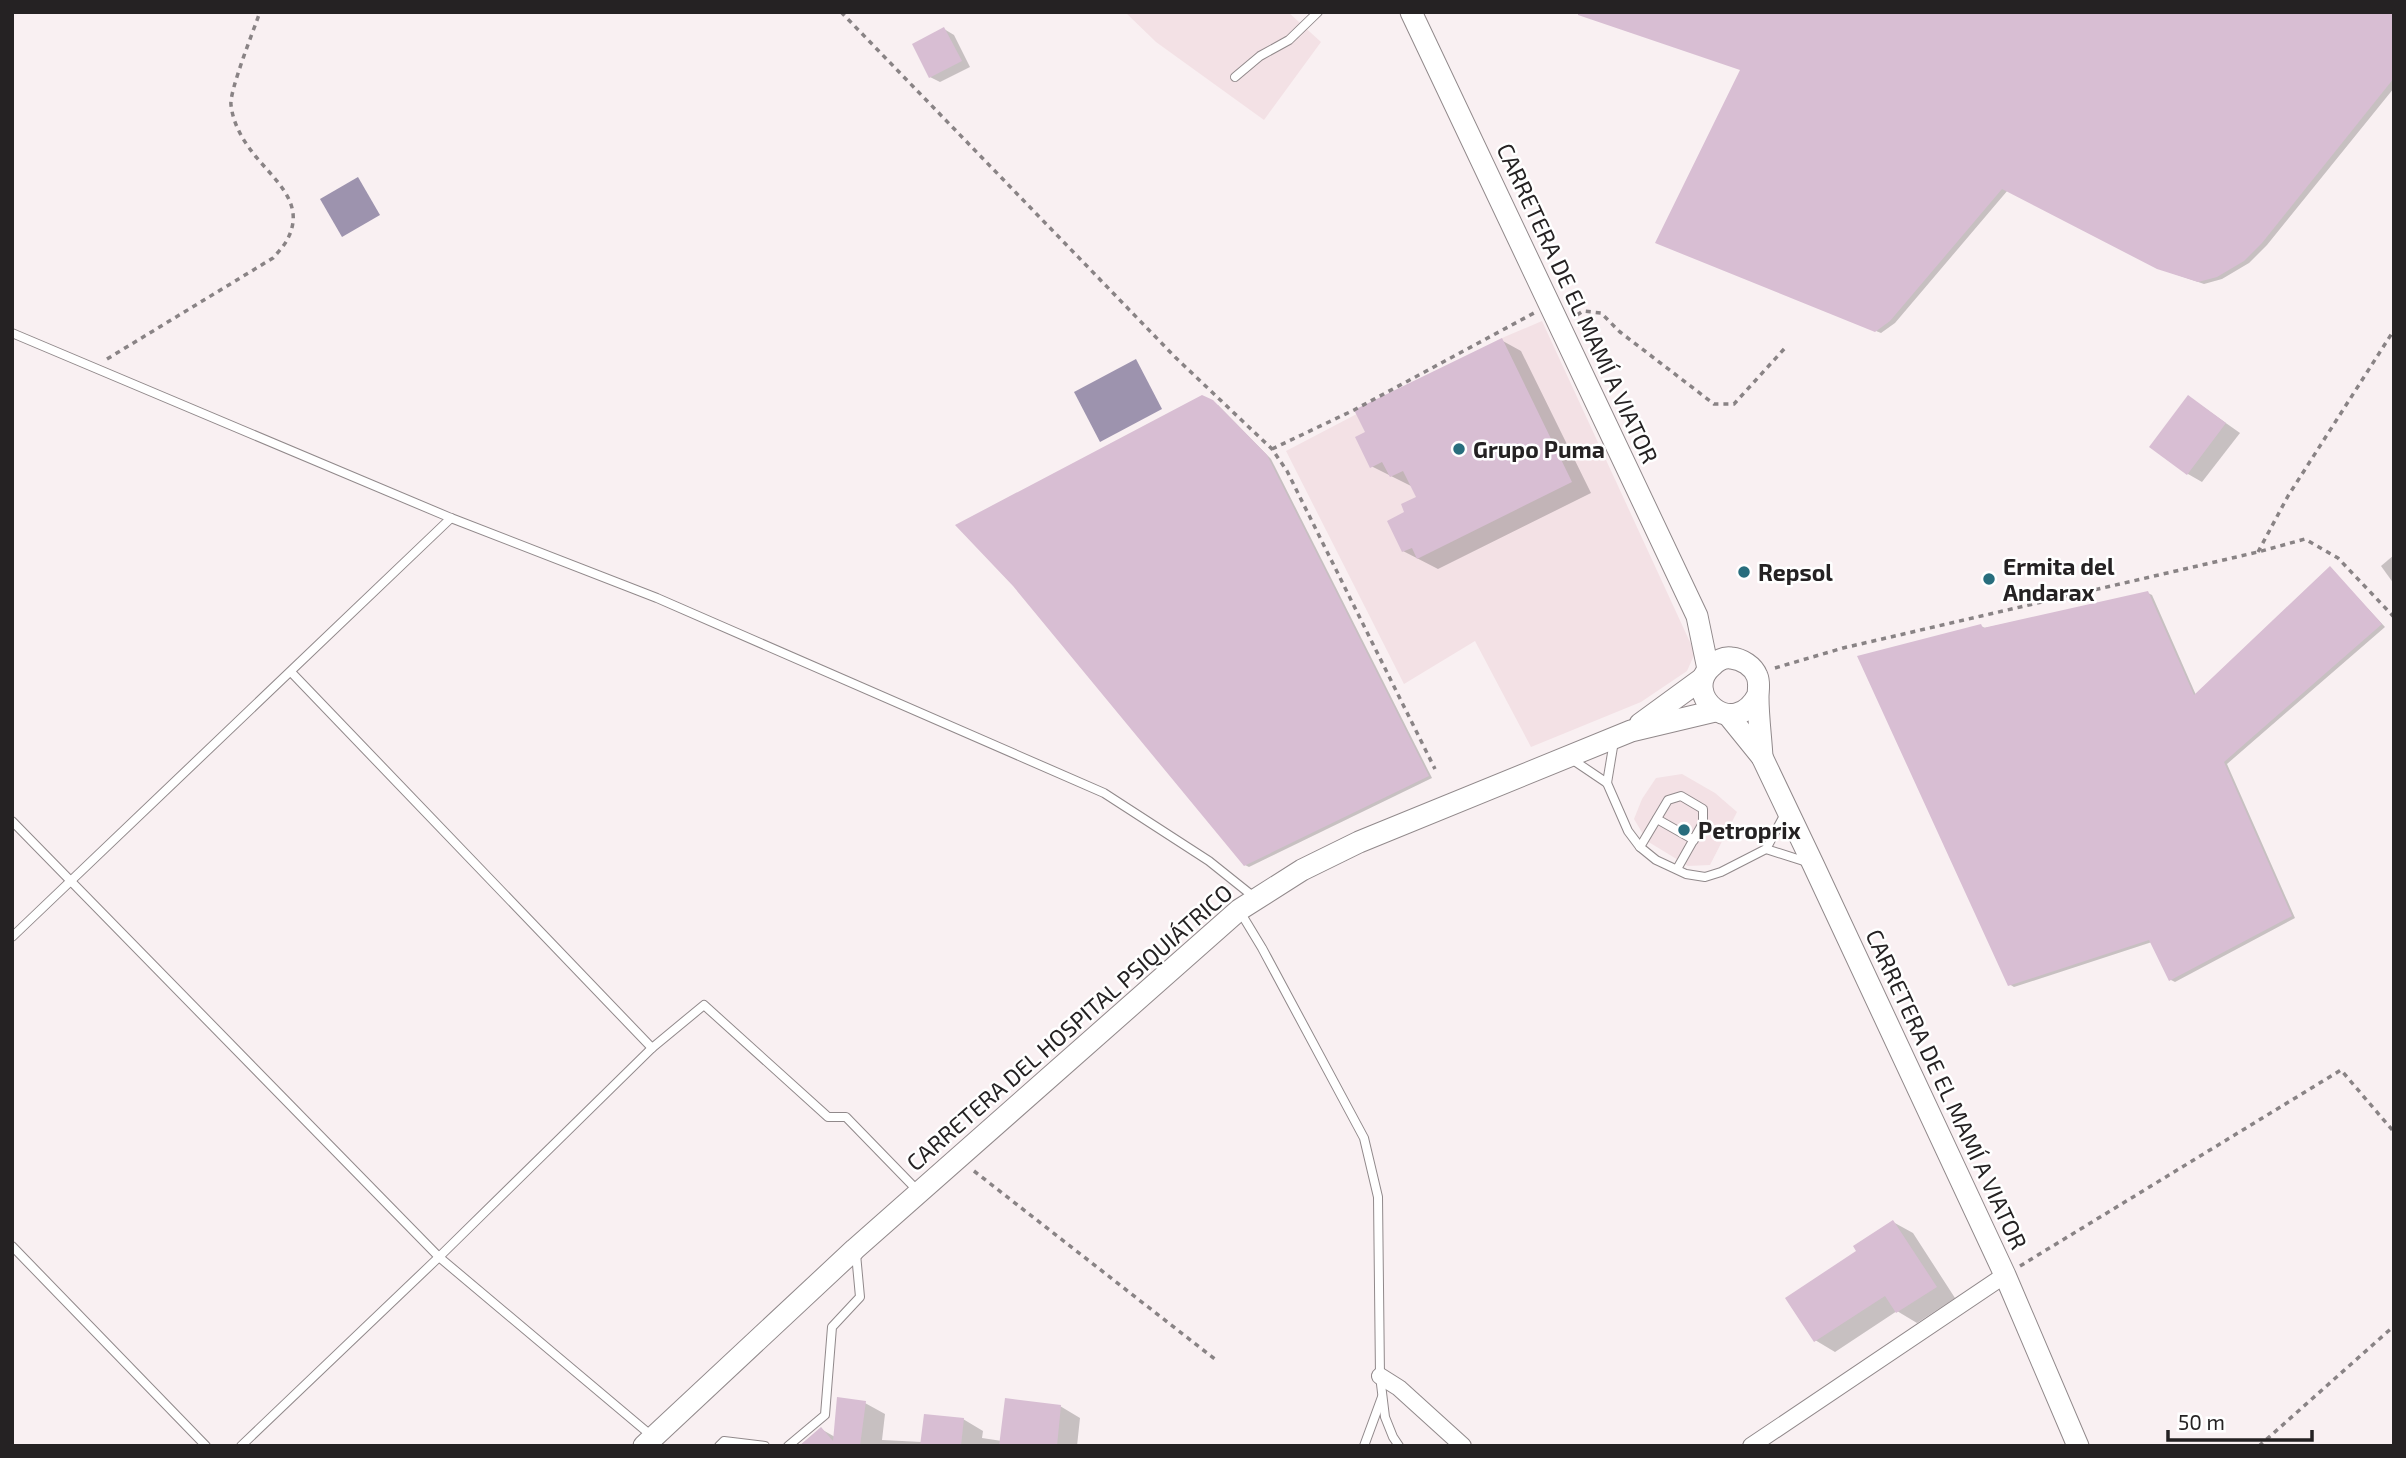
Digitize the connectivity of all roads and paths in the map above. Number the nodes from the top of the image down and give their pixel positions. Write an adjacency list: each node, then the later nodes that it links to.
1 (260, 12): 11 (path)
2 (841, 12): 12 (path)
3 (1318, 12): 5 (lane)
4 (1411, 12): 6 (street, CARRETERA DE EL MAMÍ A VIATOR)
5 (1235, 77)
6 (1550, 305): 7 (street, CARRETERA DE EL MAMÍ A VIATOR); 12 (path)
7 (1560, 325): 10 (path); 15 (street, CARRETERA DE EL MAMÍ A VIATOR)
8 (2394, 330): 14 (path)
9 (12, 332): 11 (lane)
10 (1785, 348)
11 (96, 366): 13 (lane)
12 (1272, 449): 26 (path)
13 (451, 518): 18 (lane); 37 (lane)
14 (2258, 552): 16 (path); 20 (path)
15 (1697, 616): 17 (street); 19 (street)
16 (2394, 617)
17 (1733, 658): 19 (street); 20 (street)
18 (291, 672): 36 (lane); 39 (lane)
19 (1705, 674): 22 (street); 23 (street)
20 (1756, 674): 21 (street)
21 (1758, 695): 22 (street); 25 (street)
22 (1722, 713): 23 (street); 25 (street)
23 (1623, 734): 24 (street, CARRETERA DEL HOSPITAL PSIQUIÁTRICO); 27 (lane)
24 (1568, 757): 27 (lane); 37 (street, CARRETERA DEL HOSPITAL PSIQUIÁTRICO)
25 (1762, 758): 28 (street, CARRETERA DE EL MAMÍ A VIATOR)
26 (1435, 769)
27 (1607, 783): 32 (lane)
28 (1787, 809): 33 (lane); 34 (street, CARRETERA DE EL MAMÍ A VIATOR)
29 (1657, 819): 31 (lane); 31 (lane); 32 (lane)
30 (12, 821): 36 (lane)
31 (1693, 840): 35 (lane)
32 (1640, 847): 35 (lane)
33 (1766, 849): 34 (lane); 35 (lane)
34 (1814, 864): 46 (street, CARRETERA DE EL MAMÍ A VIATOR)
35 (1677, 869)
36 (72, 880): 38 (lane); 45 (lane)
37 (1248, 905): 41 (street, CARRETERA DEL HOSPITAL PSIQUIÁTRICO); 49 (lane)
38 (12, 937)
39 (652, 1048): 42 (lane); 45 (lane)
40 (2394, 1132): 46 (path)
41 (959, 1159): 42 (street, CARRETERA DEL HOSPITAL PSIQUIÁTRICO); 48 (path)
42 (919, 1192): 44 (street, CARRETERA DEL HOSPITAL PSIQUIÁTRICO)
43 (12, 1246): 51 (lane)
44 (855, 1249): 50 (street, CARRETERA DEL HOSPITAL PSIQUIÁTRICO); 55 (lane)
45 (439, 1257): 50 (lane); 52 (lane)
46 (2005, 1275): 59 (street); 60 (street, CARRETERA DE EL MAMÍ A VIATOR)
47 (2394, 1326): 61 (path)
48 (1216, 1360)
49 (1382, 1383): 56 (lane); 57 (lane); 58 (street)
50 (649, 1441)
51 (206, 1446)
52 (241, 1446)
53 (719, 1446): 54 (lane)
54 (765, 1446)
55 (788, 1446)
56 (1364, 1446)
57 (1399, 1446)
58 (1463, 1446)
59 (1751, 1446)
60 (2078, 1446)
61 (2259, 1446)

